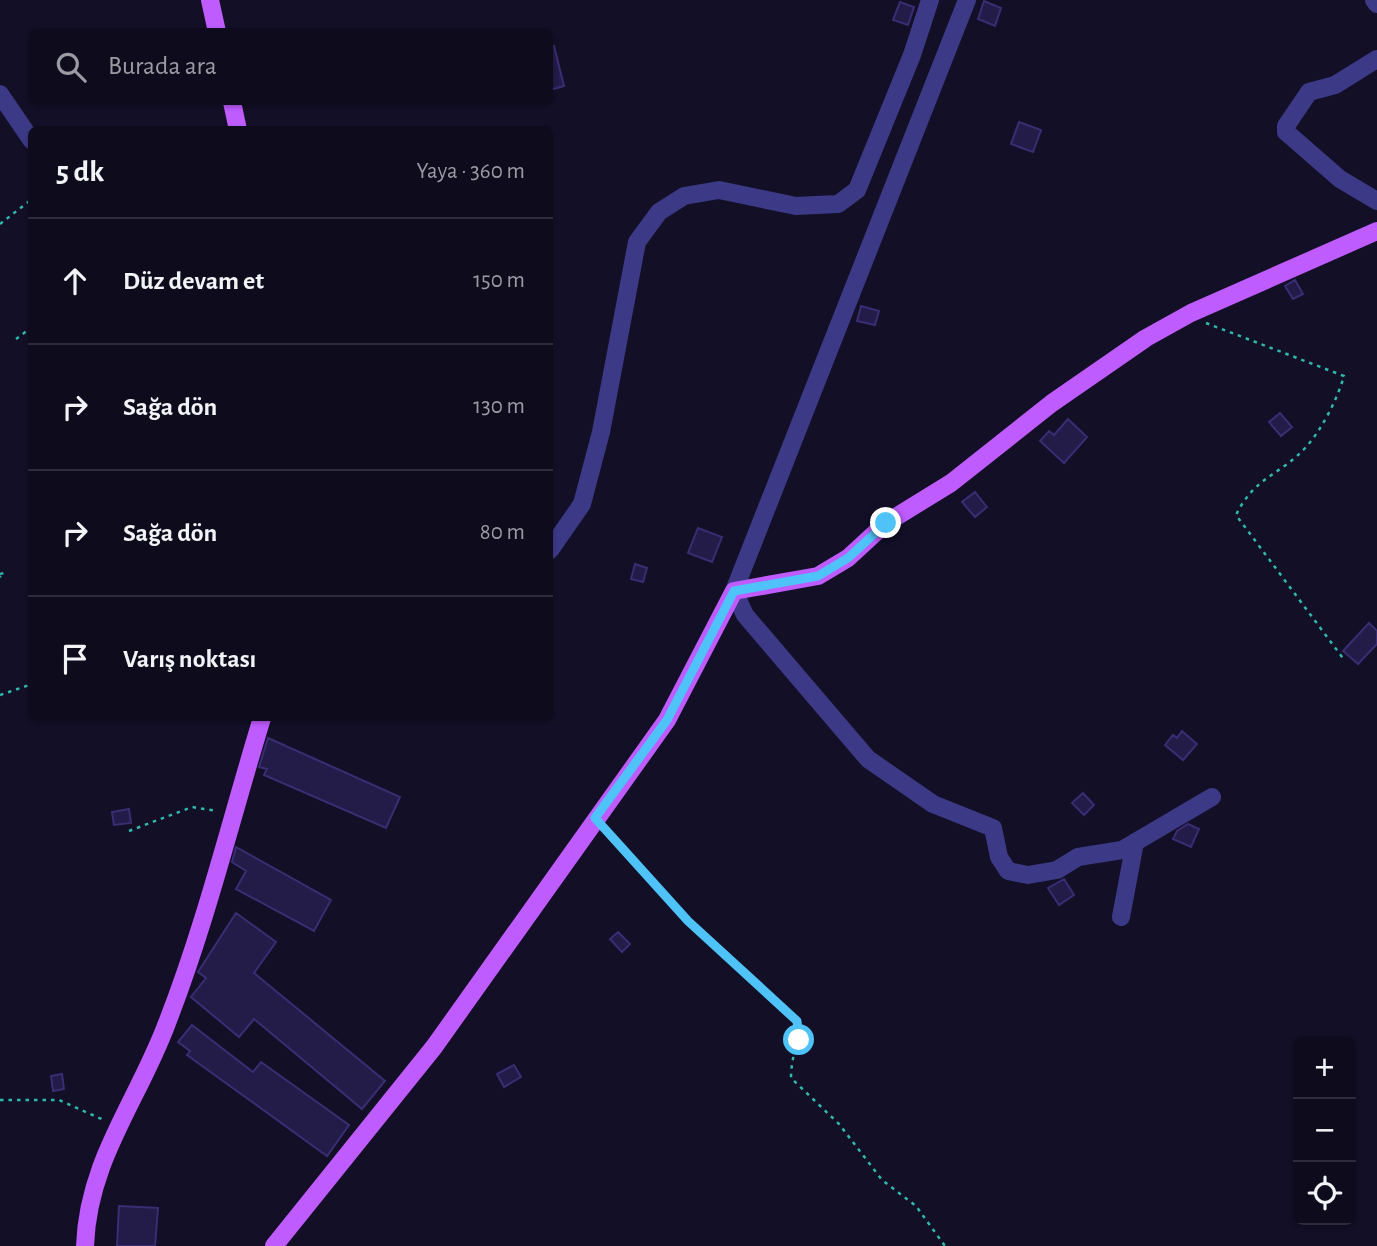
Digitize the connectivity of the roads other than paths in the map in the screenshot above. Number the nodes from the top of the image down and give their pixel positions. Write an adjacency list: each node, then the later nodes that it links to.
1 (210, 0): 4 (main road)
2 (930, 0): 12 (street)
3 (967, 0): 13 (street)
4 (216, 28)
5 (1377, 59): 10 (street)
6 (0, 94): 9 (street)
7 (233, 105): 8 (main road)
8 (237, 126)
9 (28, 135)
10 (1377, 201)
11 (1377, 232): 13 (main road)
12 (553, 547)
13 (734, 591): 16 (street); 19 (main road)
14 (261, 721): 18 (main road)
15 (1212, 797): 16 (street)
16 (1135, 842): 17 (street)
17 (1121, 917)
18 (85, 1246)
19 (274, 1246)

